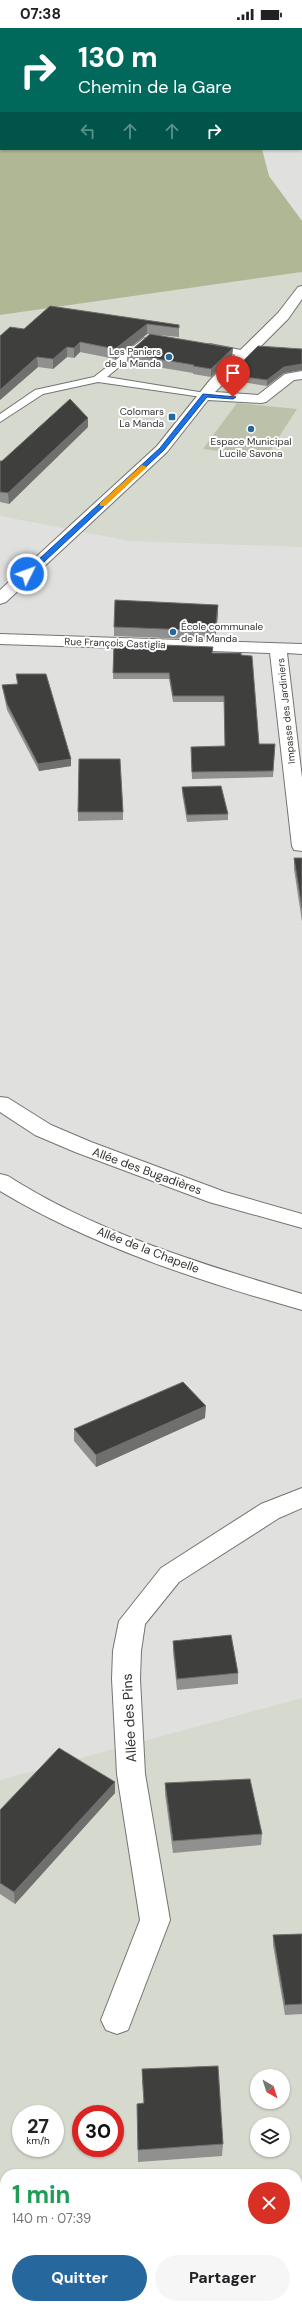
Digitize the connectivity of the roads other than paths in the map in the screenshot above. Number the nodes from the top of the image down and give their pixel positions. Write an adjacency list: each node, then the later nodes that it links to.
1 (302, 290): 4 (street)
2 (155, 339): 6 (lane)
3 (197, 344): 4 (lane)
4 (246, 354): 7 (street)
5 (302, 375): 7 (street)
6 (98, 379): 7 (lane); 8 (lane)
7 (205, 396): 9 (street)
8 (0, 419)
9 (0, 599)
10 (0, 639): 11 (street, Rue François Castiglia)
11 (278, 648): 12 (street, Rue François Castiglia); 13 (street, Impasse des Jardiniers)
12 (302, 649)
13 (301, 846)
14 (0, 1103): 16 (street, Allée des Bugadières)
15 (0, 1181): 17 (street, Allée de la Chapelle)
16 (302, 1221)
17 (302, 1302)
18 (302, 1497): 19 (street, Allée des Pins)
19 (117, 2020)

